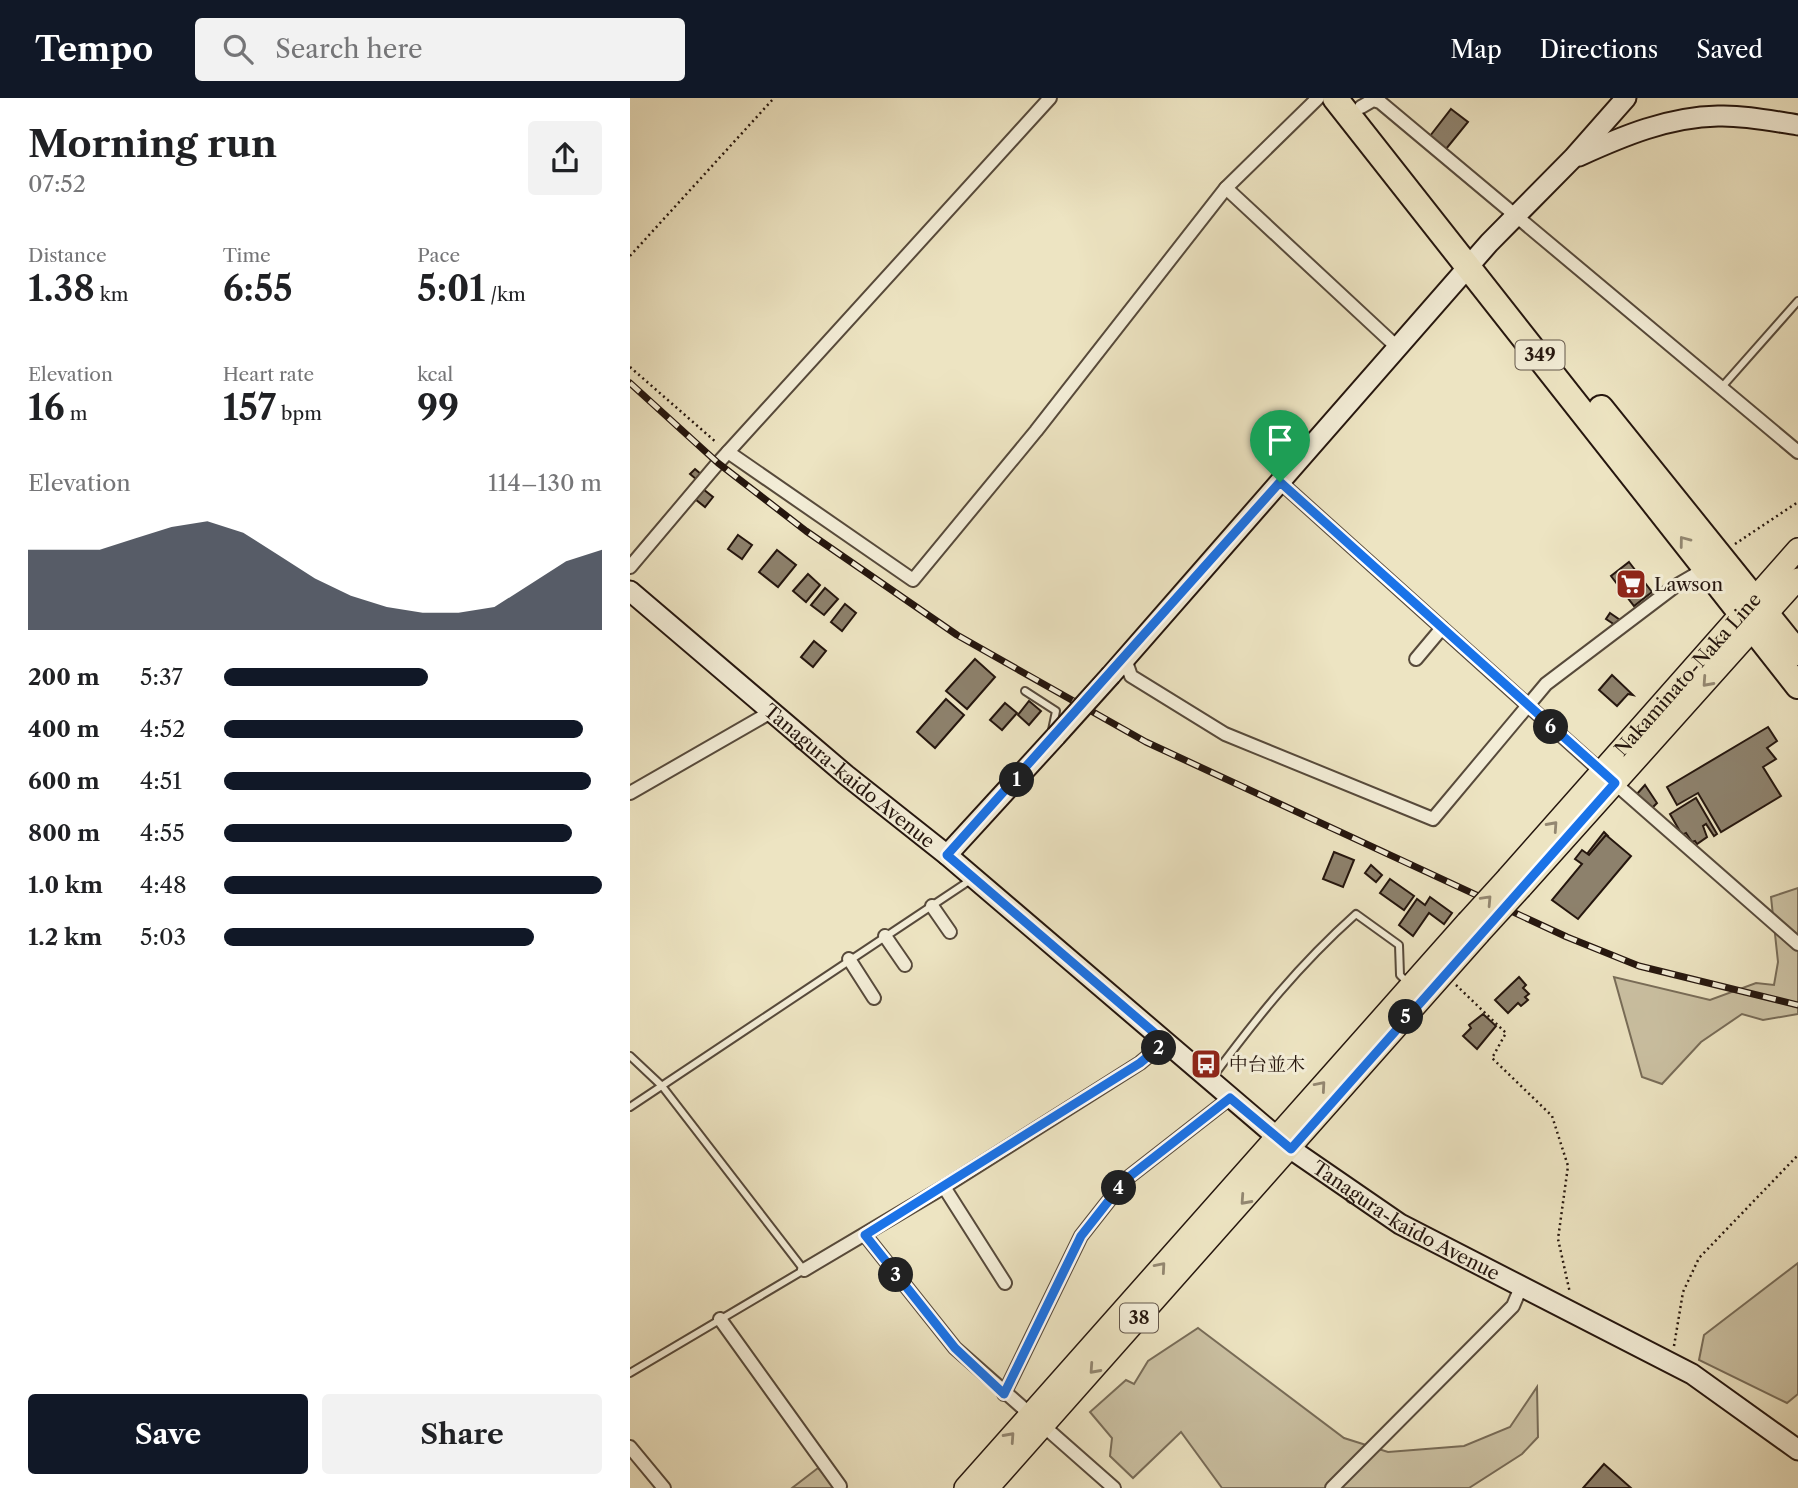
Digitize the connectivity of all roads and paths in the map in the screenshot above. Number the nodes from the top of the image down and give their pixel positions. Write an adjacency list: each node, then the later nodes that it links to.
1 (774, 98): 11 (path)
2 (1050, 98): 17 (street)
3 (1318, 98): 9 (street)
4 (1335, 98): 12 (highway, 349)
5 (1626, 98): 8 (street)
6 (1358, 102): 10 (street); 12 (highway, 349)
7 (1798, 125): 8 (street)
8 (1573, 158): 10 (street)
9 (1226, 188): 14 (street); 17 (street)
10 (1516, 214): 12 (street); 16 (street)
11 (630, 256)
12 (1474, 261): 14 (street); 22 (highway, 349)
13 (1798, 301): 16 (lane)
14 (1398, 348): 19 (street)
15 (630, 367): 17 (path)
16 (1721, 388): 18 (street)
17 (728, 452): 23 (street)
18 (1798, 452)
19 (1280, 482): 27 (street); 29 (street)
20 (1798, 502): 22 (path)
21 (1798, 549): 26 (main road, Nakaminato-Naka Line / 38)
22 (1713, 562): 26 (highway, 349); 33 (street)
23 (630, 567)
24 (1798, 579): 26 (main road, Nakaminato-Naka Line / 38)
25 (630, 591): 34 (street, Tanagura-kaido Avenue)
26 (1753, 615): 28 (highway, 349); 31 (highway, 349); 36 (main road, Nakaminato-Naka Line / 38)
27 (1442, 628): 30 (street); 33 (street)
28 (1798, 653)
29 (1125, 659): 33 (street); 35 (street, bridge)
30 (1416, 659)
31 (1798, 686)
32 (1025, 691): 35 (lane)
33 (1527, 705): 36 (street)
34 (771, 712): 37 (street); 38 (street, Tanagura-kaido Avenue)
35 (1052, 741): 38 (street)
36 (1608, 778): 41 (main road, Nakaminato-Naka Line / 38, bridge); 44 (street)
37 (631, 790)
38 (947, 855): 39 (street, Tanagura-kaido Avenue)
39 (974, 878): 40 (lane); 50 (street, Tanagura-kaido Avenue)
40 (932, 906): 42 (street); 43 (lane)
41 (1473, 928): 48 (main road, Nakaminato-Naka Line / 38); 56 (main road, Nakaminato-Naka Line / 38)
42 (950, 932)
43 (885, 936): 45 (lane); 46 (street)
44 (1798, 944)
45 (849, 959): 49 (street); 53 (lane)
46 (905, 965)
47 (1457, 985): 63 (path)
48 (1410, 986): 52 (lane); 56 (main road, Nakaminato-Naka Line / 38, one-way to 48)
49 (874, 998)
50 (1165, 1042): 52 (street, Tanagura-kaido Avenue); 58 (street)
51 (630, 1056): 53 (lane)
52 (1209, 1081): 54 (street, Tanagura-kaido Avenue)
53 (662, 1086): 55 (lane); 60 (lane)
54 (1230, 1098): 56 (street, Tanagura-kaido Avenue); 67 (street)
55 (630, 1107)
56 (1283, 1143): 62 (street, Tanagura-kaido Avenue); 68 (main road, Nakaminato-Naka Line / 38)
57 (1798, 1155): 65 (path)
58 (944, 1187): 59 (street); 61 (street)
59 (865, 1235): 60 (street); 67 (street)
60 (804, 1270): 64 (lane)
61 (1005, 1283)
62 (1521, 1287): 63 (street, Tanagura-kaido Avenue); 76 (street)
63 (1569, 1310): 65 (street, Tanagura-kaido Avenue)
64 (720, 1320): 66 (lane); 71 (street)
65 (1671, 1363): 70 (street, Tanagura-kaido Avenue)
66 (630, 1373)
67 (1004, 1394): 68 (street)
68 (1037, 1420): 73 (main road, Nakaminato-Naka Line / 38, one-way to 68); 74 (main road, Nakaminato-Naka Line / 38); 75 (street)
69 (630, 1447): 72 (street)
70 (1798, 1450)
71 (840, 1486)
72 (664, 1488)
73 (965, 1488)
74 (988, 1488)
75 (1114, 1488)
76 (1332, 1488)

